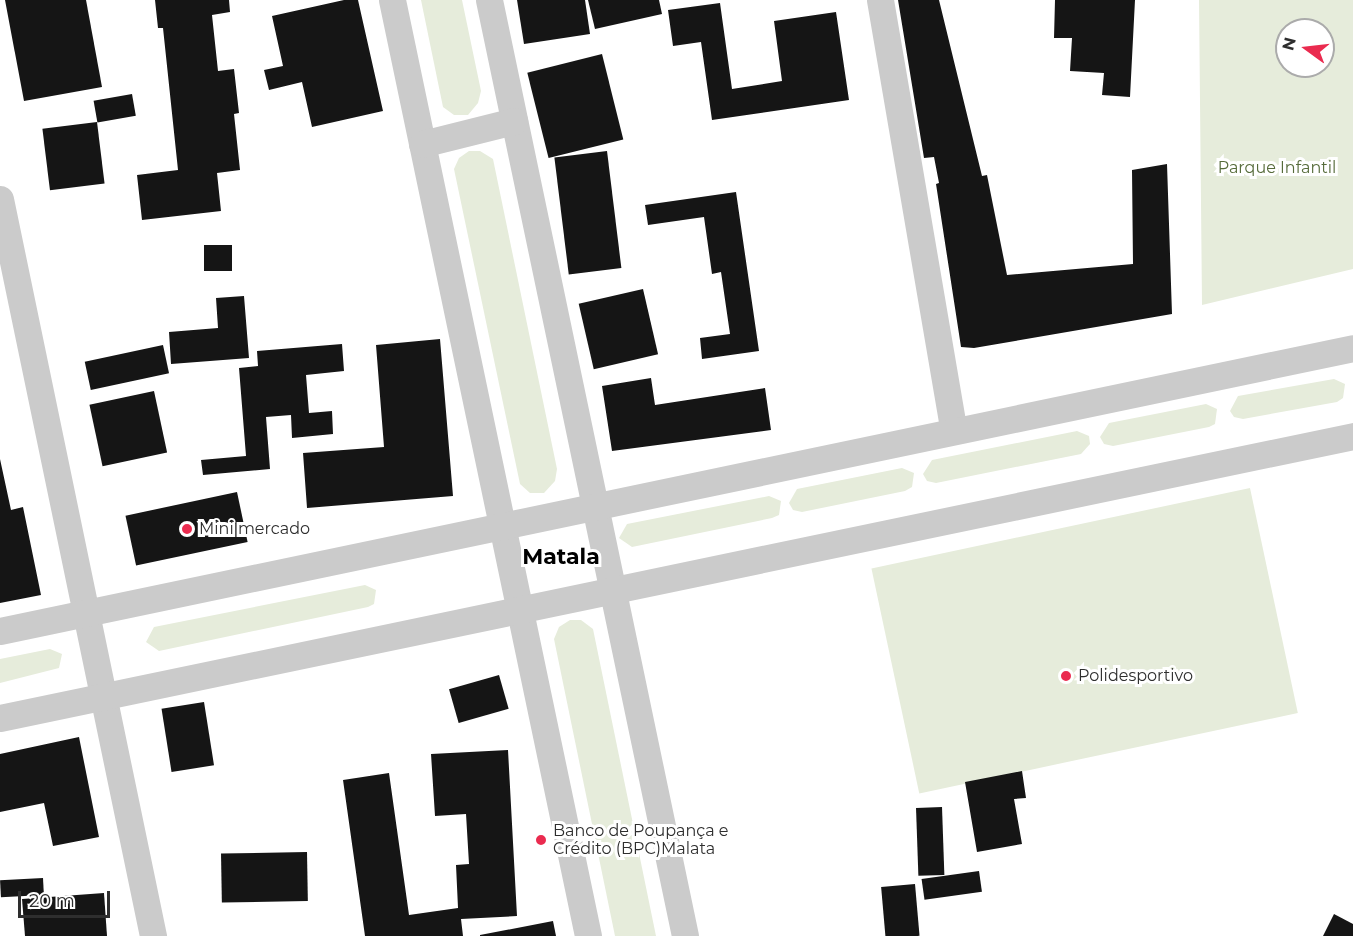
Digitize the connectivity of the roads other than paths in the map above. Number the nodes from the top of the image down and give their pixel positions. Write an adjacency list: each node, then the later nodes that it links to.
1 (392, 0): 5 (street)
2 (489, 0): 4 (street)
3 (880, 0): 8 (street)
4 (514, 121): 5 (street); 10 (street)
5 (422, 144): 11 (street)
6 (0, 199): 14 (street)
7 (1353, 348): 8 (street)
8 (954, 431): 10 (street)
9 (1353, 436): 12 (street)
10 (595, 506): 11 (street); 12 (street)
11 (502, 525): 13 (street); 14 (street)
12 (612, 591): 13 (street); 20 (street)
13 (520, 610): 16 (street); 19 (street)
14 (87, 611): 15 (street); 16 (street)
15 (0, 631)
16 (105, 697): 17 (street); 18 (street)
17 (0, 718)
18 (153, 936)
19 (588, 936)
20 (685, 936)

